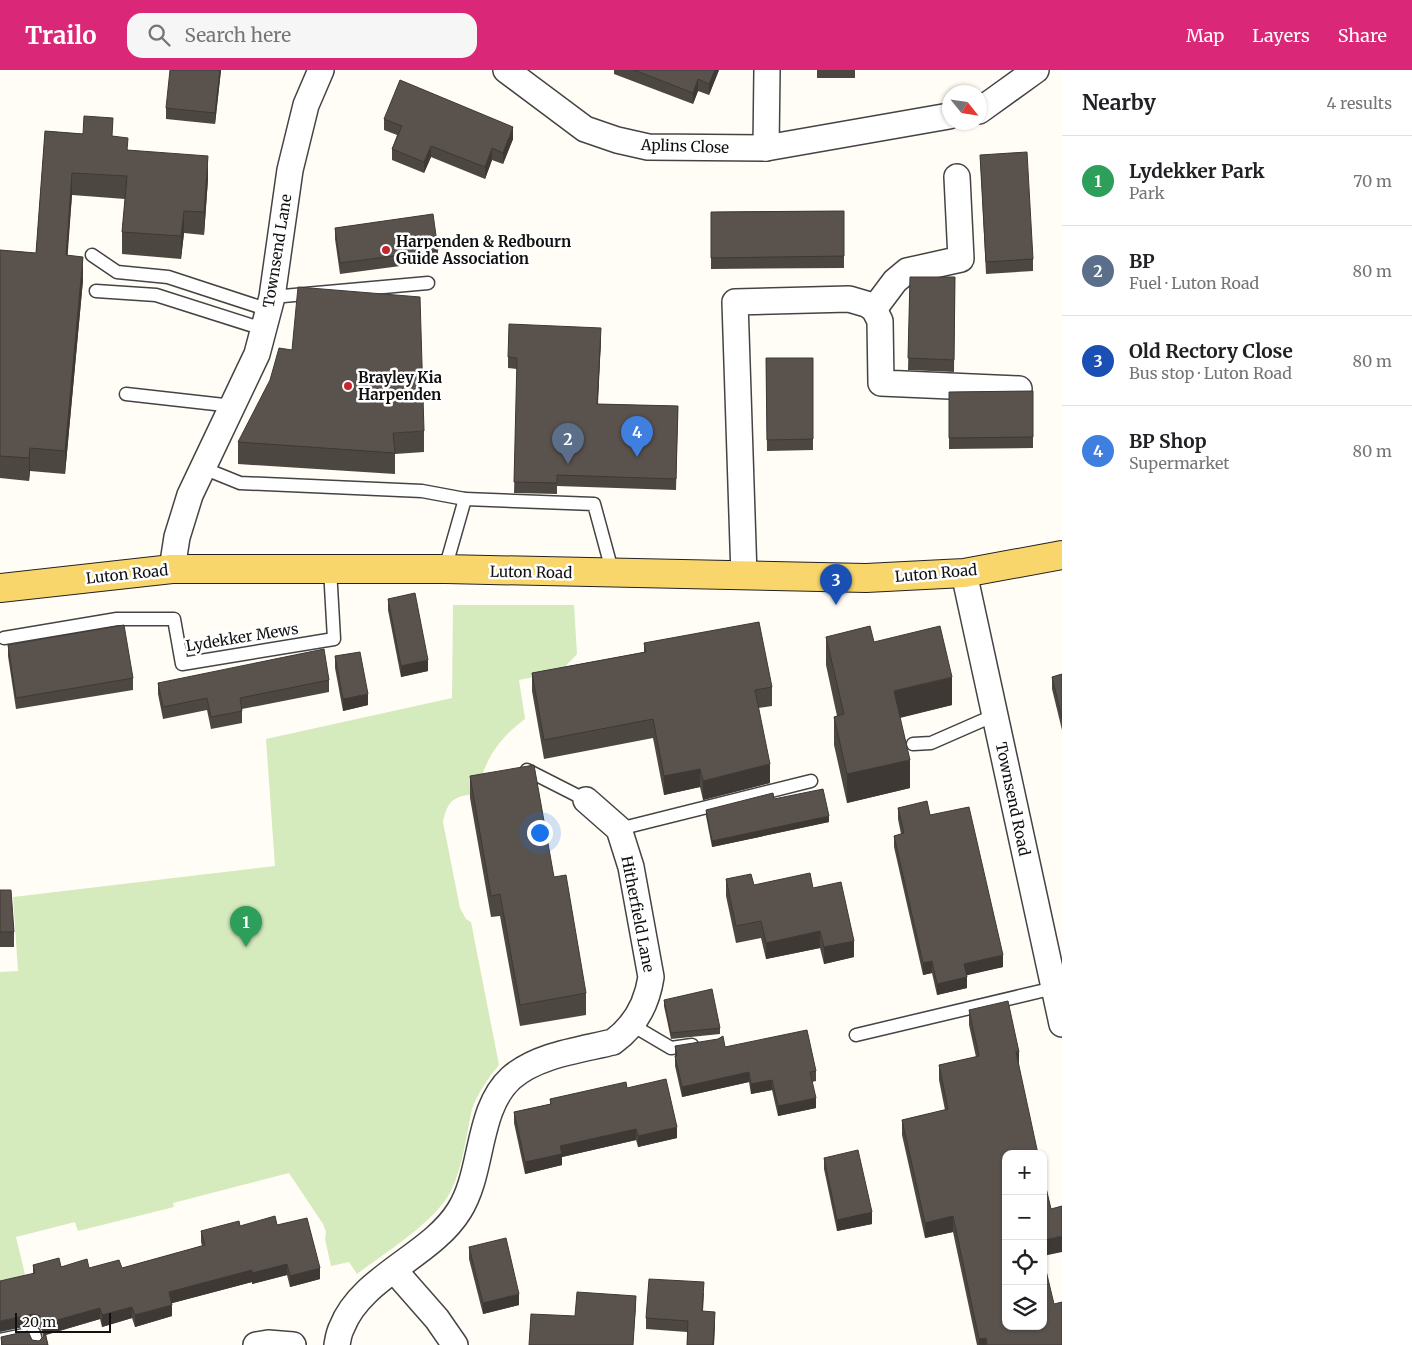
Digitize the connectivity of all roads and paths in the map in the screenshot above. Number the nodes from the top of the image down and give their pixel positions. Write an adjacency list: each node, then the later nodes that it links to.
1 (321, 70): 13 (street, Townsend Lane)
2 (506, 70): 7 (street, Aplins Close)
3 (767, 70): 7 (street)
4 (1036, 70): 5 (street)
5 (987, 106)
6 (942, 117): 7 (street, Aplins Close)
7 (766, 148)
8 (957, 177): 12 (street)
9 (92, 255): 13 (lane)
10 (428, 284): 13 (lane)
11 (96, 291): 13 (lane)
12 (874, 309): 14 (street); 25 (street)
13 (268, 312): 16 (street, Townsend Lane)
14 (1019, 389)
15 (126, 394): 16 (lane)
16 (233, 406): 17 (street, Townsend Lane)
17 (203, 468): 18 (lane); 20 (street, Townsend Lane)
18 (465, 499): 22 (lane); 24 (lane)
19 (1062, 555): 23 (main road, Luton Road)
20 (172, 569): 21 (main road, Luton Road); 26 (main road, Luton Road)
21 (330, 569): 22 (main road, Luton Road); 27 (lane, Lydekker Mews)
22 (446, 570): 24 (main road, Luton Road)
23 (964, 573): 25 (main road, Luton Road); 28 (street, Townsend Road)
24 (613, 574): 25 (main road, Luton Road)
25 (744, 576)
26 (0, 588)
27 (4, 638)
28 (995, 715): 29 (lane); 34 (street, Townsend Road)
29 (913, 744)
30 (527, 770): 32 (lane)
31 (811, 781): 33 (lane)
32 (586, 800): 33 (street, Hitherfield Lane)
33 (619, 830): 36 (street, Hitherfield Lane)
34 (1054, 988): 35 (street, Townsend Road); 37 (lane)
35 (1062, 1024)
36 (632, 1025): 38 (lane); 39 (street, Hitherfield Lane)
37 (856, 1035)
38 (708, 1043)
39 (394, 1270): 44 (street, Hitherfield Lane); 45 (street)
40 (0, 1340): 41 (lane)
41 (37, 1345)
42 (256, 1345): 43 (street)
43 (293, 1345)
44 (337, 1345)
45 (455, 1345)

